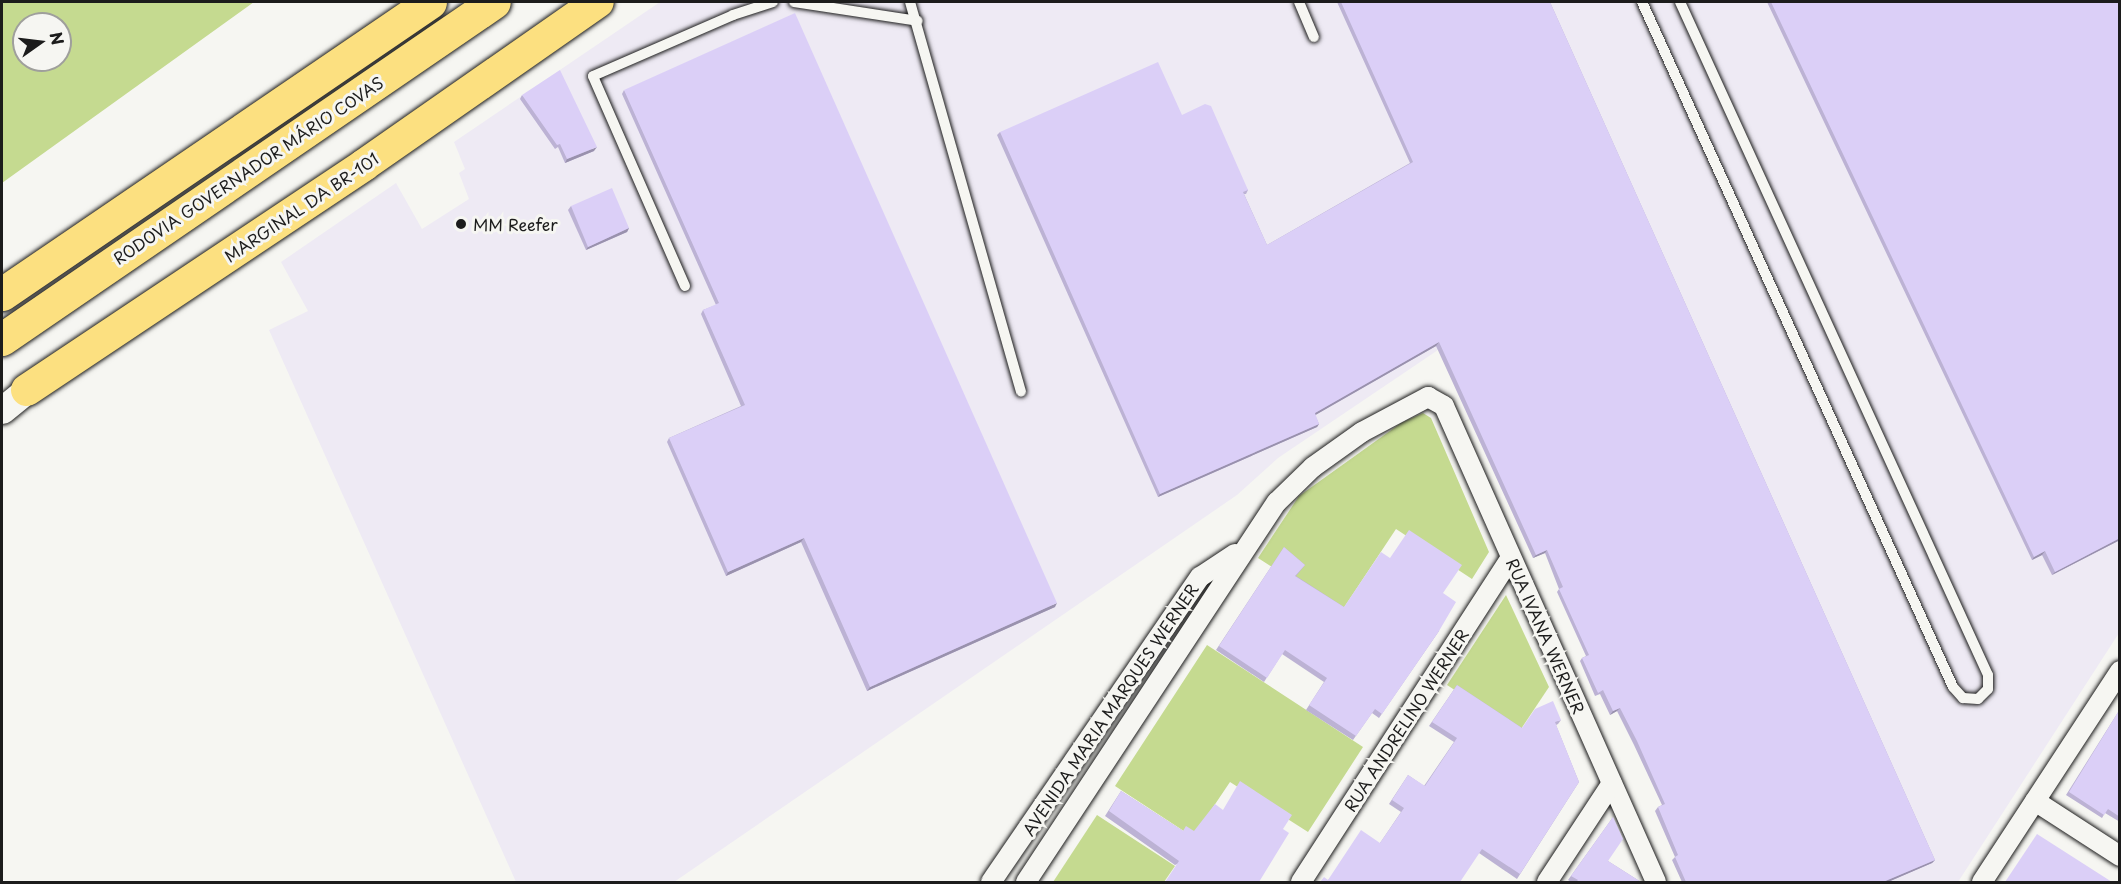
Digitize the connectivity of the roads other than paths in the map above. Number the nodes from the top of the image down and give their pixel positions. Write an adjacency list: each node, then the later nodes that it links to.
1 (430, 2): 13 (highway)
2 (494, 2): 14 (highway, RODOVIA GOVERNADOR MÁRIO COVAS)
3 (598, 2): 15 (main road, MARGINAL DA BR-101)
4 (772, 2): 12 (lane)
5 (794, 2): 10 (lane)
6 (910, 2): 10 (lane)
7 (1299, 2): 11 (lane)
8 (1642, 2): 9 (lane)
9 (1680, 2)
10 (918, 21): 16 (lane)
11 (1314, 37)
12 (685, 286)
13 (2, 294)
14 (2, 339)
15 (27, 390): 18 (main road, MARGINAL DA BR-101)
16 (1021, 392)
17 (1428, 397): 19 (street, AVENIDA MARIA MARQUES WERNER); 20 (street, RUA IVANA WERNER)
18 (2, 410)
19 (1242, 549): 25 (street, AVENIDA MARIA MARQUES WERNER); 26 (street, AVENIDA MARIA MARQUES WERNER)
20 (1511, 558): 22 (street, RUA IVANA WERNER); 27 (street, RUA ANDRELINO WERNER)
21 (2120, 671): 23 (street)
22 (1612, 783): 28 (street); 29 (street, RUA IVANA WERNER)
23 (2035, 801): 24 (street); 30 (street)
24 (2120, 856)
25 (991, 882)
26 (1026, 882)
27 (1301, 882)
28 (1547, 882)
29 (1656, 882)
30 (1982, 882)

